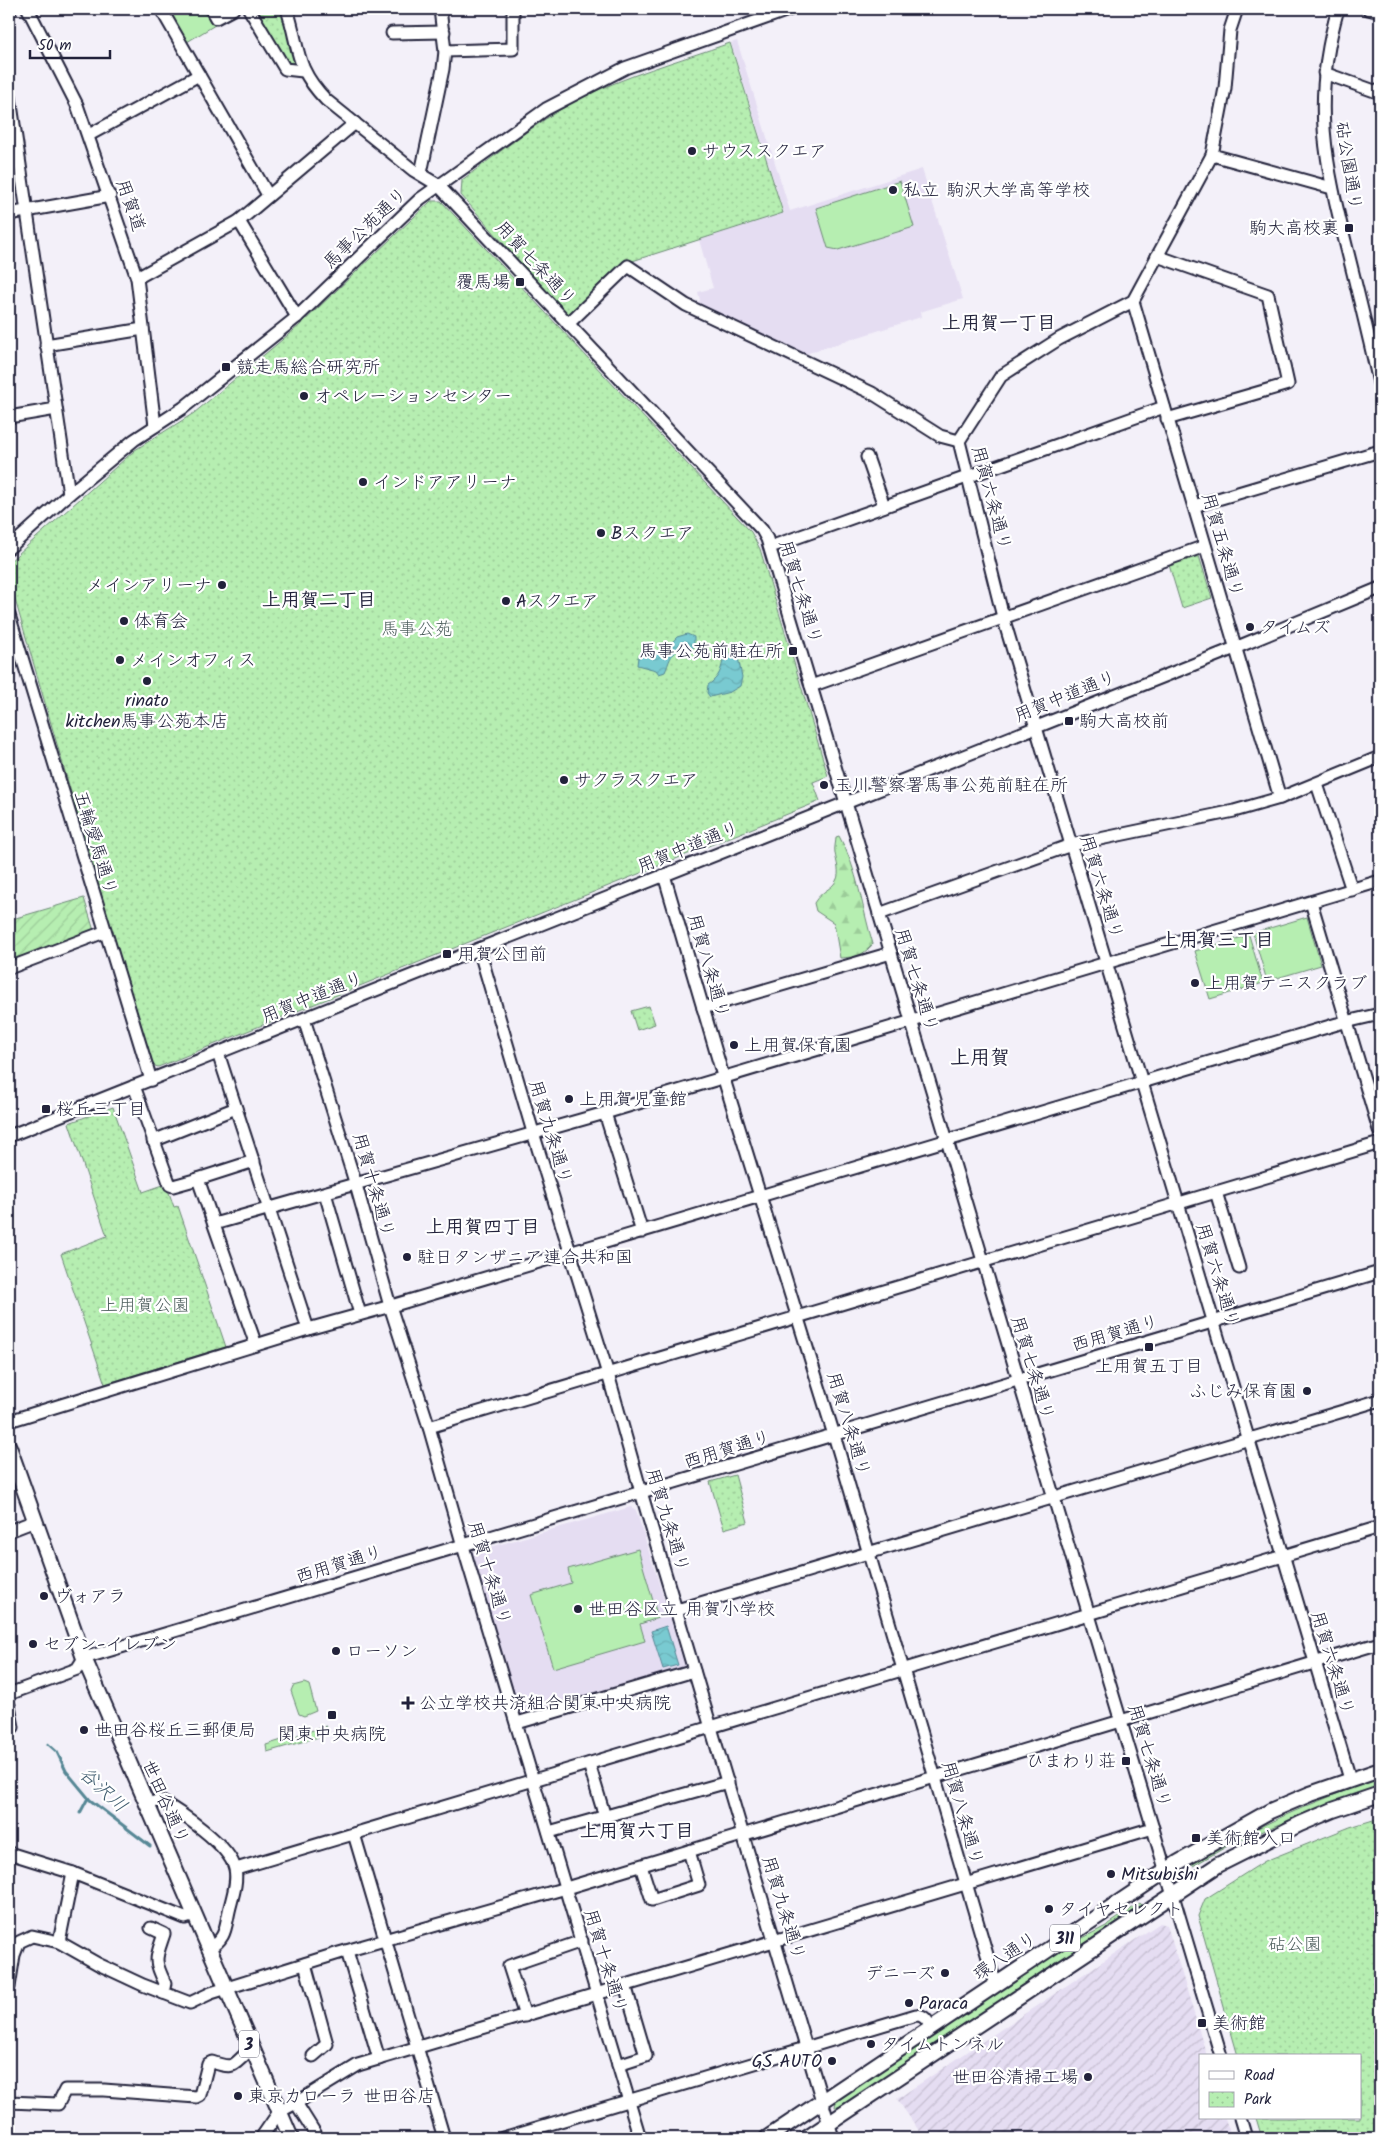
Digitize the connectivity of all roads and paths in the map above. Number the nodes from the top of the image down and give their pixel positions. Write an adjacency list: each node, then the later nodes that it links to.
1 (28, 9): 23 (street, 用賀道)
2 (161, 9): 19 (street)
3 (210, 9): 4 (street)
4 (233, 9)
5 (249, 9): 17 (street)
6 (287, 9): 17 (street, 用賀七条通り)
7 (440, 9): 14 (street)
8 (513, 9): 16 (street)
9 (791, 9): 26 (street, 馬事公苑通り)
10 (1237, 9): 24 (street)
11 (1338, 9): 18 (street, 砧公園通り)
12 (1368, 9): 13 (street)
13 (1380, 12)
14 (444, 32): 15 (street); 16 (street)
15 (392, 33)
16 (444, 51): 25 (street)
17 (303, 70): 22 (street, 用賀七条通り)
18 (1324, 74): 21 (street); 27 (street, 砧公園通り)
19 (199, 75): 23 (street); 28 (street)
20 (9, 91): 30 (street)
21 (1380, 93)
22 (355, 123): 25 (street, 用賀七条通り); 28 (street)
23 (88, 135): 29 (street, 用賀道)
24 (1212, 155): 27 (street); 33 (street)
25 (421, 173): 26 (street, 用賀七条通り)
26 (438, 185): 36 (street, 馬事公苑通り); 37 (street, 用賀七条通り)
27 (1332, 188): 40 (street, 砧公園通り)
28 (268, 195): 32 (street)
29 (110, 196): 30 (street); 34 (street, 用賀道)
30 (26, 211): 31 (street); 39 (street)
31 (9, 214)
32 (238, 221): 34 (street); 36 (street)
33 (1157, 256): 35 (street); 43 (street)
34 (137, 278): 38 (street, 用賀道)
35 (1133, 301): 43 (street, 用賀五条通り); 46 (street)
36 (297, 317): 45 (street, 馬事公苑通り)
37 (568, 324): 46 (street, 用賀六条通り); 54 (street, 用賀七条通り)
38 (143, 329): 39 (street); 45 (street, 用賀道)
39 (46, 345): 42 (street)
40 (1376, 350): 41 (street, 砧公園通り)
41 (1380, 386)
42 (56, 409): 44 (street); 50 (street)
43 (1166, 413): 49 (street); 52 (street, 用賀五条通り)
44 (9, 417)
45 (155, 426): 50 (street, 馬事公苑通り)
46 (959, 441): 49 (street, 用賀六条通り)
47 (1380, 451): 52 (street)
48 (867, 457): 51 (street)
49 (968, 477): 51 (street); 58 (street, 用賀六条通り)
50 (69, 494): 55 (street, 馬事公苑通り)
51 (884, 506): 54 (street)
52 (1194, 506): 53 (street, 用賀五条通り)
53 (1205, 546): 58 (street); 59 (street, 用賀五条通り)
54 (770, 547): 60 (street, 用賀七条通り)
55 (9, 548)
56 (1380, 588): 59 (street, 用賀中道通り)
57 (9, 615): 72 (street, 五輪愛馬通り)
58 (1003, 617): 60 (street); 61 (street, 用賀六条通り)
59 (1235, 648): 61 (street, 用賀中道通り); 64 (street, 用賀五条通り)
60 (811, 686): 65 (street, 用賀七条通り)
61 (1037, 726): 65 (street, 用賀中道通り); 66 (street, 用賀六条通り)
62 (1380, 757): 63 (street)
63 (1316, 784): 64 (street); 69 (street)
64 (1280, 798): 66 (street)
65 (846, 802): 67 (street, 用賀中道通り); 71 (street, 用賀七条通り)
66 (1071, 845): 71 (street); 75 (street, 用賀六条通り)
67 (664, 875): 73 (street, 用賀中道通り); 77 (street, 用賀八条通り)
68 (1380, 881): 69 (street)
69 (1352, 890): 70 (street)
70 (1312, 902): 75 (street); 81 (street)
71 (880, 914): 74 (street, 用賀七条通り)
72 (104, 932): 76 (street); 84 (street, 五輪愛馬通り)
73 (479, 949): 79 (street, 用賀中道通り); 89 (street, 用賀九条通り)
74 (891, 953): 77 (street); 80 (street, 用賀七条通り)
75 (1106, 962): 80 (street); 85 (street, 用賀六条通り)
76 (9, 968)
77 (703, 1008): 83 (street, 用賀八条通り)
78 (1380, 1014): 81 (street)
79 (304, 1019): 82 (street, 用賀中道通り); 97 (street, 用賀十条通り)
80 (911, 1020): 83 (street); 93 (street, 用賀七条通り)
81 (1347, 1021): 85 (street); 90 (street)
82 (218, 1053): 84 (street, 用賀中道通り); 87 (street)
83 (723, 1076): 88 (street); 100 (street, 用賀八条通り)
84 (151, 1080): 86 (street, 用賀中道通り)
85 (1141, 1082): 93 (street); 101 (street, 用賀六条通り)
86 (134, 1086): 91 (street, 用賀中道通り); 92 (street)
87 (236, 1108): 92 (street); 95 (street)
88 (605, 1112): 89 (street); 104 (street)
89 (533, 1133): 97 (street); 105 (street, 用賀九条通り)
90 (1380, 1133)
91 (9, 1136)
92 (153, 1141): 96 (street)
93 (947, 1141): 100 (street); 106 (street, 用賀七条通り)
94 (1380, 1143): 98 (street)
95 (254, 1161): 96 (street); 102 (street)
96 (198, 1179): 103 (street)
97 (356, 1185): 99 (street); 109 (street, 用賀十条通り)
98 (1216, 1192): 101 (street); 107 (street)
99 (325, 1193): 102 (street); 110 (street)
100 (760, 1196): 104 (street); 111 (street, 用賀八条通り)
101 (1178, 1204): 106 (street); 112 (street, 用賀六条通り)
102 (270, 1209): 103 (street); 113 (street)
103 (214, 1224): 114 (street)
104 (642, 1232): 105 (street)
105 (570, 1253): 109 (street); 115 (street, 用賀九条通り)
106 (983, 1260): 111 (street); 116 (street, 用賀七条通り)
107 (1238, 1268)
108 (1380, 1272): 112 (street, 西用賀通り)
109 (390, 1306): 110 (street); 119 (street, 用賀十条通り)
110 (360, 1314): 113 (street)
111 (796, 1317): 115 (street); 120 (street, 用賀八条通り)
112 (1214, 1322): 116 (street, 西用賀通り); 121 (street, 用賀六条通り)
113 (308, 1329): 114 (street)
114 (256, 1345): 118 (street)
115 (608, 1374): 119 (street); 123 (street, 用賀九条通り)
116 (1018, 1380): 120 (street, 西用賀通り); 124 (street, 用賀七条通り)
117 (1380, 1400): 121 (street)
118 (9, 1421)
119 (429, 1427): 128 (street, 用賀十条通り)
120 (834, 1435): 123 (street, 西用賀通り); 129 (street, 用賀八条通り)
121 (1250, 1439): 124 (street); 130 (street, 用賀六条通り)
122 (9, 1447): 125 (main road, 世田谷通り / 3)
123 (641, 1492): 128 (street, 西用賀通り); 131 (street, 用賀九条通り)
124 (1054, 1497): 129 (street); 132 (street, 用賀七条通り)
125 (35, 1521): 127 (street); 134 (main road, 世田谷通り / 3)
126 (1380, 1527): 130 (street)
127 (9, 1531)
128 (463, 1546): 134 (street, 西用賀通り); 141 (street, 用賀十条通り)
129 (869, 1552): 131 (street); 136 (street, 用賀八条通り)
130 (1283, 1556): 132 (street); 135 (street, 用賀六条通り)
131 (677, 1610): 137 (street, 用賀九条通り)
132 (1089, 1615): 136 (street); 140 (street, 用賀七条通り)
133 (1380, 1643): 135 (street)
134 (84, 1658): 138 (street); 151 (main road, 世田谷通り / 3)
135 (1314, 1663): 140 (street); 147 (street, 用賀六条通り)
136 (902, 1670): 142 (street); 146 (street, 用賀八条通り)
137 (694, 1671): 141 (street); 142 (street, 用賀九条通り)
138 (9, 1694)
139 (9, 1705): 143 (street)
140 (1121, 1722): 146 (street); 153 (street, 用賀七条通り)
141 (517, 1723): 148 (street, 用賀十条通り)
142 (711, 1727): 144 (street); 149 (street, 用賀九条通り)
143 (9, 1731)
144 (589, 1764): 148 (street); 152 (street)
145 (1380, 1770): 147 (main road, 環八通り / 311)
146 (934, 1777): 156 (street); 163 (street, 用賀八条通り)
147 (1350, 1779): 161 (main road, 環八通り / 311)
148 (533, 1780): 154 (street, 用賀十条通り); 155 (street)
149 (728, 1782): 152 (street); 156 (street, 用賀九条通り)
150 (1380, 1794): 165 (main road, 311)
151 (147, 1805): 160 (street); 166 (main road, 世田谷通り / 3)
152 (605, 1817): 154 (street)
153 (1153, 1828): 161 (street, 用賀七条通り); 163 (street)
154 (549, 1832): 164 (street, 用賀十条通り)
155 (354, 1834): 160 (street); 168 (street)
156 (743, 1835): 157 (street); 170 (street, 用賀九条通り)
157 (689, 1851): 159 (street); 159 (street)
158 (9, 1853): 162 (street)
159 (641, 1866): 164 (street)
160 (236, 1869): 172 (street)
161 (1166, 1870): 165 (street, 用賀七条通り); 177 (main road, 環八通り / 311)
162 (73, 1873): 166 (street); 171 (street)
163 (966, 1884): 170 (street); 177 (street, 用賀八条通り)
164 (566, 1888): 168 (street); 169 (street, 用賀十条通り)
165 (1173, 1893): 187 (street, 用賀七条通り); 197 (main road, 311)
166 (195, 1915): 172 (main road, 世田谷通り / 3)
167 (151, 1928): 180 (street)
168 (385, 1940): 173 (street); 184 (street)
169 (582, 1941): 181 (street, 用賀十条通り); 182 (street)
170 (776, 1941): 176 (street); 185 (street, 用賀九条通り)
171 (59, 1942): 174 (street); 180 (street)
172 (208, 1950): 179 (main road, 世田谷通り / 3)
173 (347, 1951): 175 (street); 189 (street)
174 (11, 1955): 178 (street)
175 (305, 1964): 179 (street); 188 (street)
176 (625, 1985): 181 (street); 190 (street)
177 (996, 1985): 183 (main road, 環八通り / 311)
178 (9, 1987)
179 (225, 1990): 180 (street); 186 (main road, 世田谷通り / 3)
180 (163, 1993)
181 (597, 1994): 182 (street); 190 (street, 用賀十条通り)
182 (525, 2016): 184 (street)
183 (932, 2028): 185 (street); 192 (main road, 環八通り / 311)
184 (418, 2048): 189 (street); 201 (street)
185 (808, 2048): 191 (street); 192 (street, 用賀九条通り)
186 (252, 2049): 193 (street); 195 (main road, 世田谷通り / 3)
187 (1220, 2054)
188 (313, 2056)
189 (379, 2059): 194 (street)
190 (618, 2065): 191 (street, 用賀十条通り)
191 (629, 2100): 202 (street); 203 (street, 用賀十条通り)
192 (822, 2101): 197 (street, 用賀九条通り); 204 (main road, 環八通り / 311)
193 (9, 2102)
194 (296, 2103): 195 (street); 200 (street)
195 (279, 2112): 198 (street); 199 (main road, 世田谷通り / 3)
196 (1241, 2120): 207 (street)
197 (829, 2124): 205 (main road, 311); 206 (street, 用賀九条通り)
198 (261, 2138)
199 (291, 2138)
200 (318, 2138)
201 (444, 2138)
202 (503, 2138)
203 (640, 2138)
204 (767, 2138)
205 (807, 2138)
206 (833, 2138)
207 (1246, 2138)

